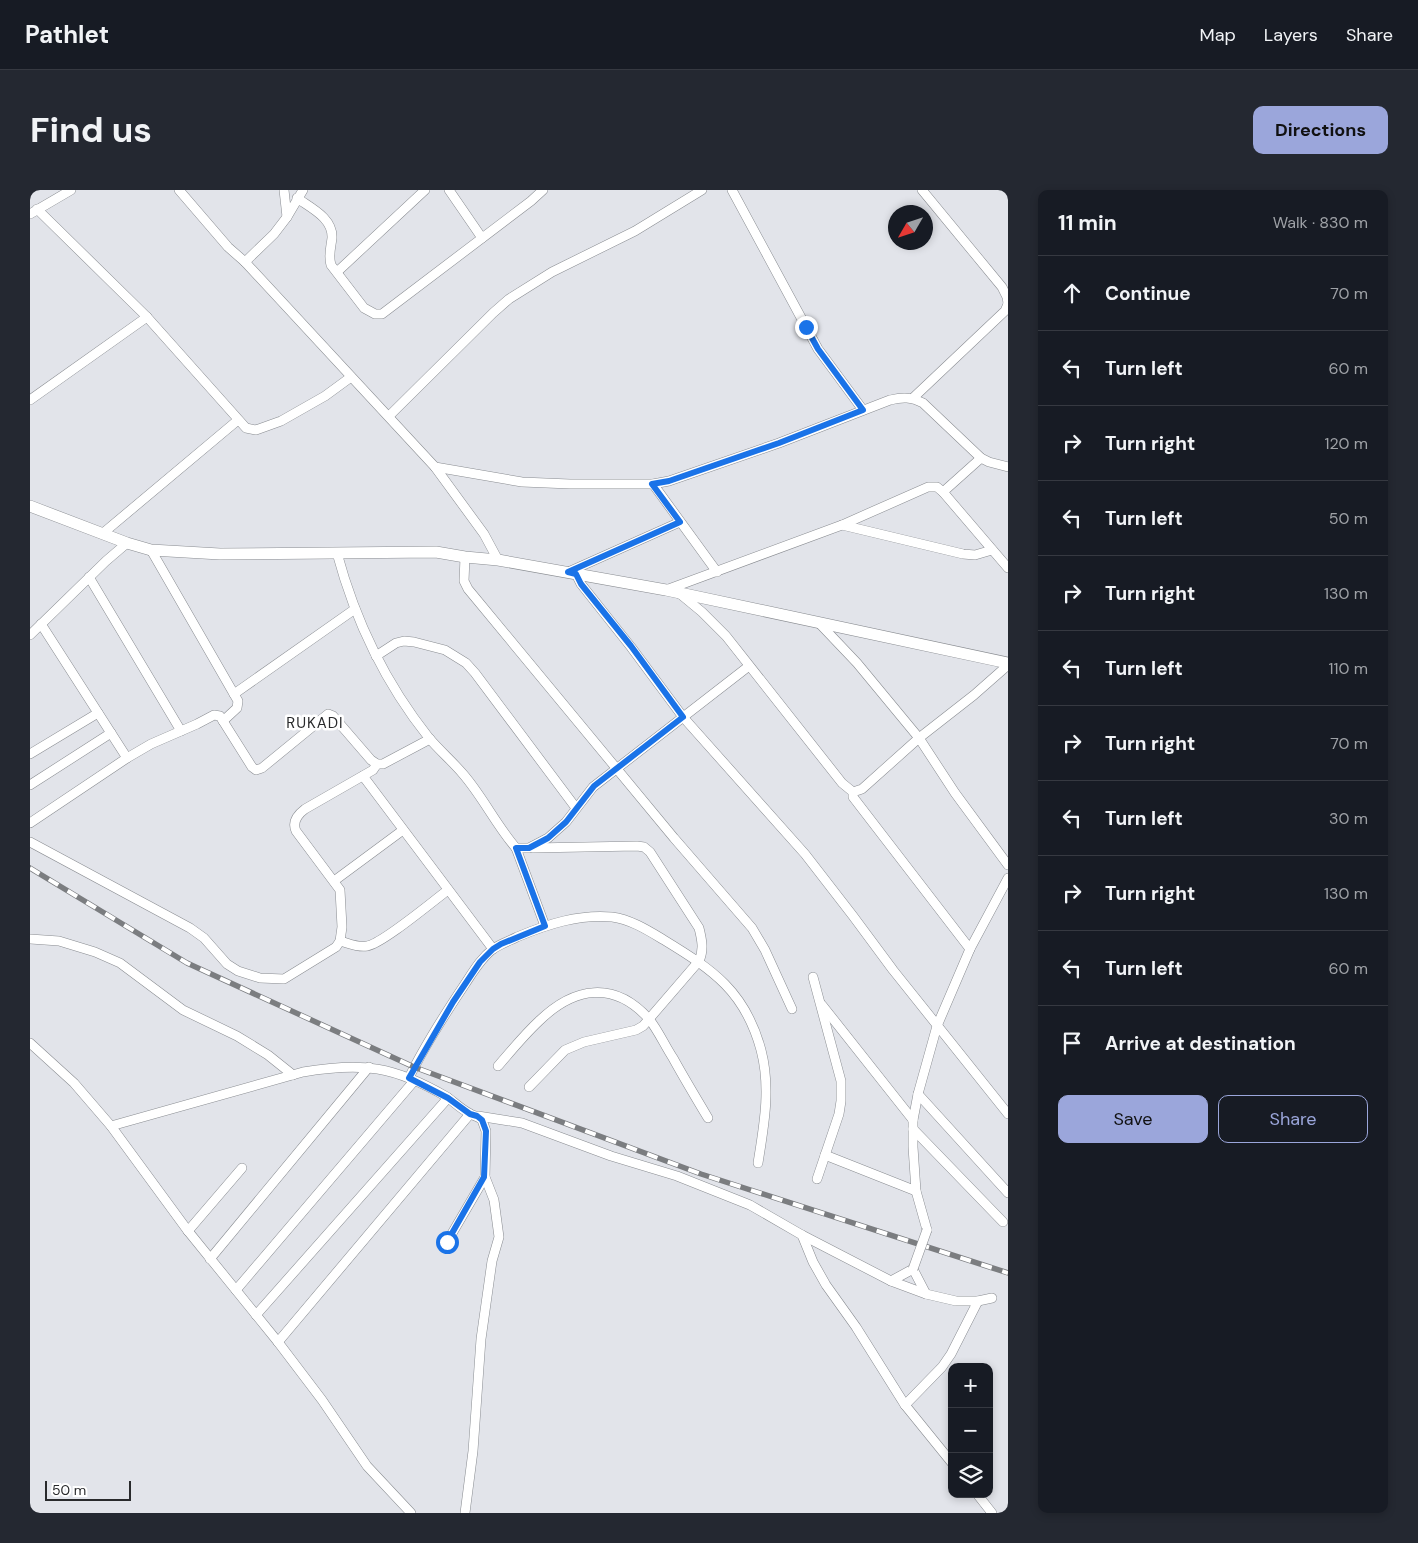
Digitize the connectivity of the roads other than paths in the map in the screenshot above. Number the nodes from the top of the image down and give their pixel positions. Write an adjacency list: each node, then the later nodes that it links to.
1 (71, 190): 12 (street)
2 (179, 190): 15 (street)
3 (284, 190): 13 (street)
4 (303, 190): 11 (street)
5 (426, 190): 16 (street)
6 (449, 190): 14 (street)
7 (542, 190): 14 (street)
8 (732, 190): 22 (street)
9 (922, 190): 17 (street)
10 (696, 192): 23 (street)
11 (297, 198): 13 (street); 16 (street)
12 (34, 211): 18 (street)
13 (287, 217): 15 (street)
14 (482, 238): 16 (street)
15 (245, 262): 19 (street)
16 (337, 272)
17 (1008, 304): 20 (street)
18 (147, 317): 21 (street); 24 (street)
19 (351, 377): 23 (street); 24 (street)
20 (913, 398): 22 (street); 25 (street)
21 (30, 400)
22 (863, 410): 28 (street)
23 (389, 416): 26 (street)
24 (238, 420): 33 (street)
25 (981, 458): 27 (street); 29 (street)
26 (435, 466): 28 (street); 39 (street)
27 (1008, 467)
28 (652, 484): 31 (street)
29 (943, 492): 32 (street); 36 (street)
30 (30, 506): 33 (street)
31 (680, 522): 41 (street); 42 (street)
32 (842, 524): 36 (street); 41 (street)
33 (102, 534): 34 (street)
34 (127, 543): 35 (street); 43 (street)
35 (151, 550): 37 (street); 53 (street)
36 (992, 550): 40 (street)
37 (337, 553): 38 (street); 46 (street)
38 (465, 557): 39 (street); 64 (street)
39 (498, 560): 42 (street)
40 (1008, 568)
41 (716, 572): 44 (street)
42 (572, 573): 44 (street); 55 (street)
43 (89, 578): 48 (street); 57 (street)
44 (666, 590): 45 (street)
45 (679, 593): 47 (street); 52 (street)
46 (355, 609): 50 (street); 53 (street)
47 (819, 623): 51 (street); 59 (street)
48 (41, 624): 49 (street); 54 (street)
49 (30, 636)
50 (376, 656): 60 (street); 68 (street)
51 (1008, 664): 59 (street)
52 (749, 666): 55 (street); 67 (street)
53 (234, 694): 56 (street)
54 (98, 713): 58 (street); 61 (street)
55 (683, 717): 64 (street); 88 (street)
56 (223, 721): 57 (street); 63 (street)
57 (180, 731): 62 (street)
58 (110, 733): 62 (street); 66 (street)
59 (919, 738): 67 (street); 74 (street)
60 (430, 739): 63 (street); 72 (street)
61 (30, 754)
62 (126, 758): 69 (street)
63 (377, 764): 65 (street)
64 (616, 768): 68 (street); 86 (street)
65 (362, 776): 70 (street); 76 (street)
66 (30, 785)
67 (852, 792): 82 (street)
68 (576, 808): 73 (street)
69 (30, 822)
70 (404, 830): 76 (street); 77 (street)
71 (30, 842): 80 (street)
72 (516, 848): 73 (street); 78 (street)
73 (529, 848): 83 (street)
74 (1008, 865)
75 (1008, 878): 82 (street)
76 (334, 881): 80 (street)
77 (448, 890): 80 (street); 81 (street)
78 (545, 926): 81 (street); 83 (street)
79 (30, 938): 92 (street)
80 (340, 940)
81 (493, 949): 93 (street)
82 (970, 949): 88 (street)
83 (700, 962): 87 (street); 103 (street)
84 (813, 977): 85 (street)
85 (820, 1001): 100 (street); 102 (street)
86 (792, 1009)
87 (650, 1020): 90 (street); 94 (street); 99 (street)
88 (937, 1026): 95 (street); 97 (street)
89 (30, 1043): 101 (street)
90 (498, 1066)
91 (370, 1067): 92 (street); 93 (street); 113 (street)
92 (292, 1075): 101 (street)
93 (411, 1079): 96 (street); 116 (street)
94 (529, 1086)
95 (918, 1094): 100 (street); 108 (street)
96 (448, 1098): 98 (street); 120 (street)
97 (1008, 1114)
98 (474, 1115): 105 (street); 111 (street); 121 (street)
99 (708, 1118)
100 (913, 1125): 107 (street); 109 (street)
101 (111, 1126): 110 (street)
102 (825, 1155): 106 (street); 107 (street)
103 (758, 1163)
104 (242, 1168): 110 (street)
105 (484, 1177): 112 (street); 126 (street)
106 (817, 1179)
107 (916, 1191): 114 (street, bridge)
108 (1008, 1193)
109 (1002, 1222)
110 (188, 1232): 113 (street)
111 (802, 1235): 115 (street); 122 (street)
112 (447, 1242)
113 (210, 1259): 116 (street)
114 (913, 1269): 115 (street); 117 (street)
115 (892, 1281): 117 (street)
116 (236, 1290): 120 (street)
117 (926, 1294): 119 (street)
118 (992, 1298): 119 (street)
119 (978, 1301): 122 (street)
120 (256, 1315): 121 (street)
121 (278, 1342): 125 (street)
122 (905, 1405): 123 (street)
123 (948, 1458)
124 (980, 1498): 127 (street)
125 (411, 1513)
126 (465, 1513)
127 (992, 1513)

